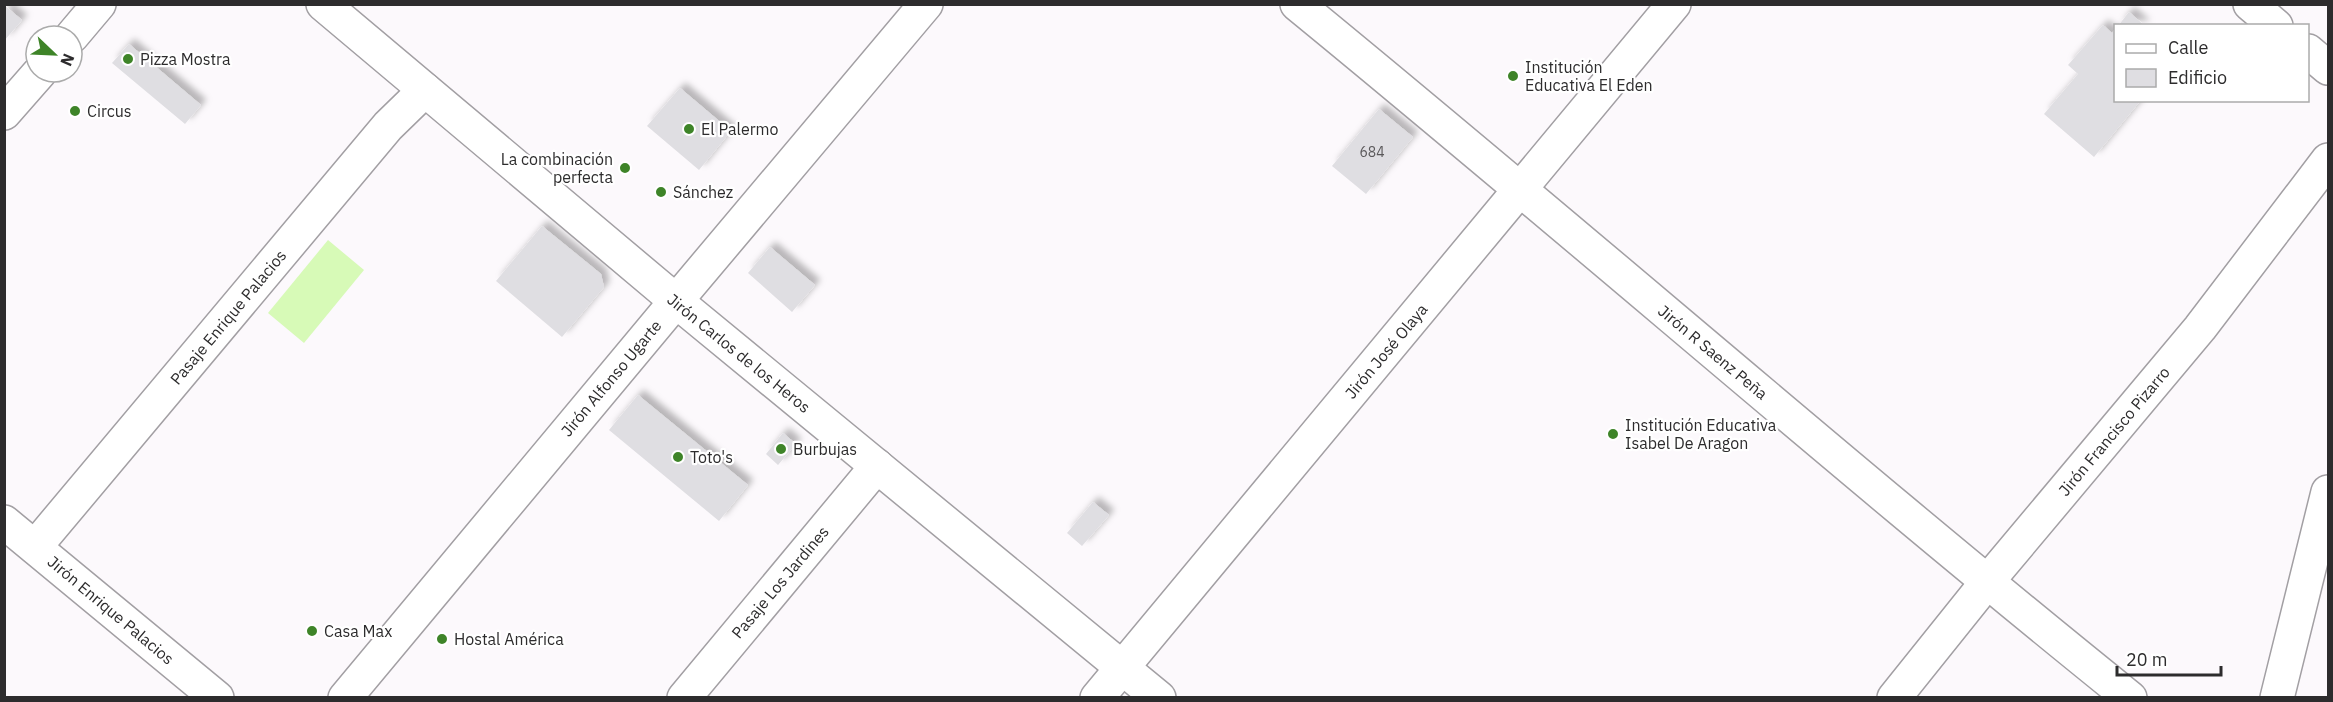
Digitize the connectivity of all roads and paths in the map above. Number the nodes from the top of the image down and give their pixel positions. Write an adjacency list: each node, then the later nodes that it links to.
1 (99, 4): 7 (street)
2 (323, 4): 12 (street, Jirón Carlos de los Heros)
3 (926, 4): 16 (street, Jirón Alfonso Ugarte)
4 (1674, 4): 15 (street, Jirón José Olaya)
5 (2250, 4): 8 (street)
6 (1318, 11): 15 (street, Jirón R Saenz Peña)
7 (82, 24)
8 (2274, 24)
9 (2309, 53): 10 (street)
10 (2328, 68)
11 (29, 84): 13 (street)
12 (425, 90): 16 (street, Jirón Carlos de los Heros); 20 (street, Pasaje Enrique Palacios)
13 (4, 113)
14 (2328, 160): 21 (street, Jirón Francisco Pizarro)
15 (1521, 190): 21 (street, Jirón R Saenz Peña); 22 (street, Jirón José Olaya)
16 (676, 301): 17 (street, Jirón Carlos de los Heros); 24 (street, Jirón Alfonso Ugarte)
17 (877, 466): 22 (street, Jirón Carlos de los Heros); 25 (street, Pasaje Los Jardines)
18 (2328, 492): 30 (street)
19 (4, 522): 20 (street, Jirón Enrique Palacios)
20 (35, 547): 23 (street, Jirón Enrique Palacios)
21 (1987, 582): 28 (street, Jirón Francisco Pizarro); 29 (street, Jirón R Saenz Peña)
22 (1122, 667): 26 (street, Jirón José Olaya); 27 (street, Jirón Carlos de los Heros)
23 (217, 698)
24 (345, 698)
25 (684, 698)
26 (1097, 698)
27 (1159, 698)
28 (1894, 698)
29 (2130, 698)
30 (2277, 698)

